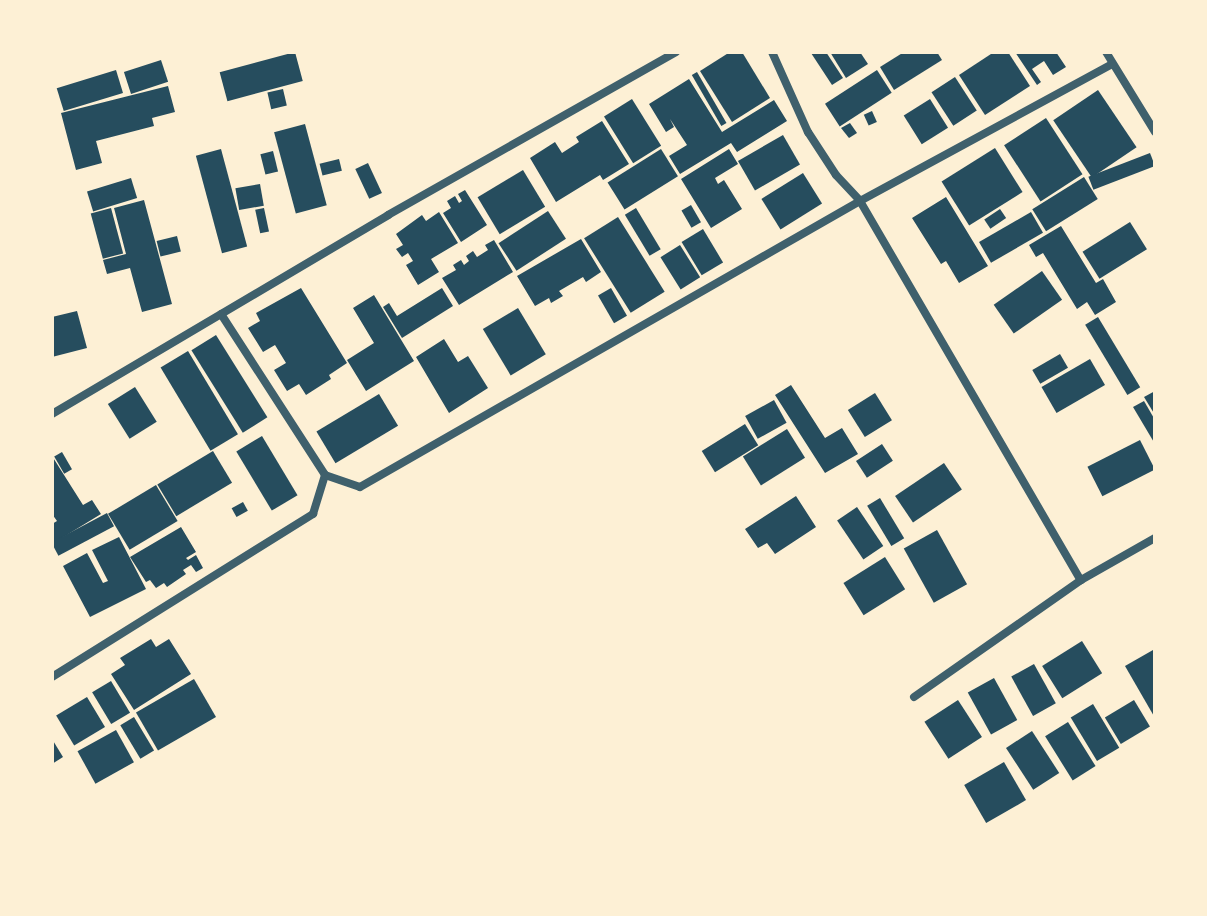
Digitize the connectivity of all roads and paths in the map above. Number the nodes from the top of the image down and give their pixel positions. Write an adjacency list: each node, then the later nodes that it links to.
1 (676, 52): 7 (street)
2 (772, 52): 6 (street)
3 (1106, 52): 4 (street)
4 (1112, 64): 5 (street); 6 (street)
5 (1155, 132)
6 (860, 201): 9 (street); 11 (street)
7 (221, 314): 8 (street); 9 (street)
8 (52, 414)
9 (325, 475): 12 (street)
10 (1155, 538): 11 (street)
11 (1081, 580): 13 (street)
12 (52, 677)
13 (914, 697)

